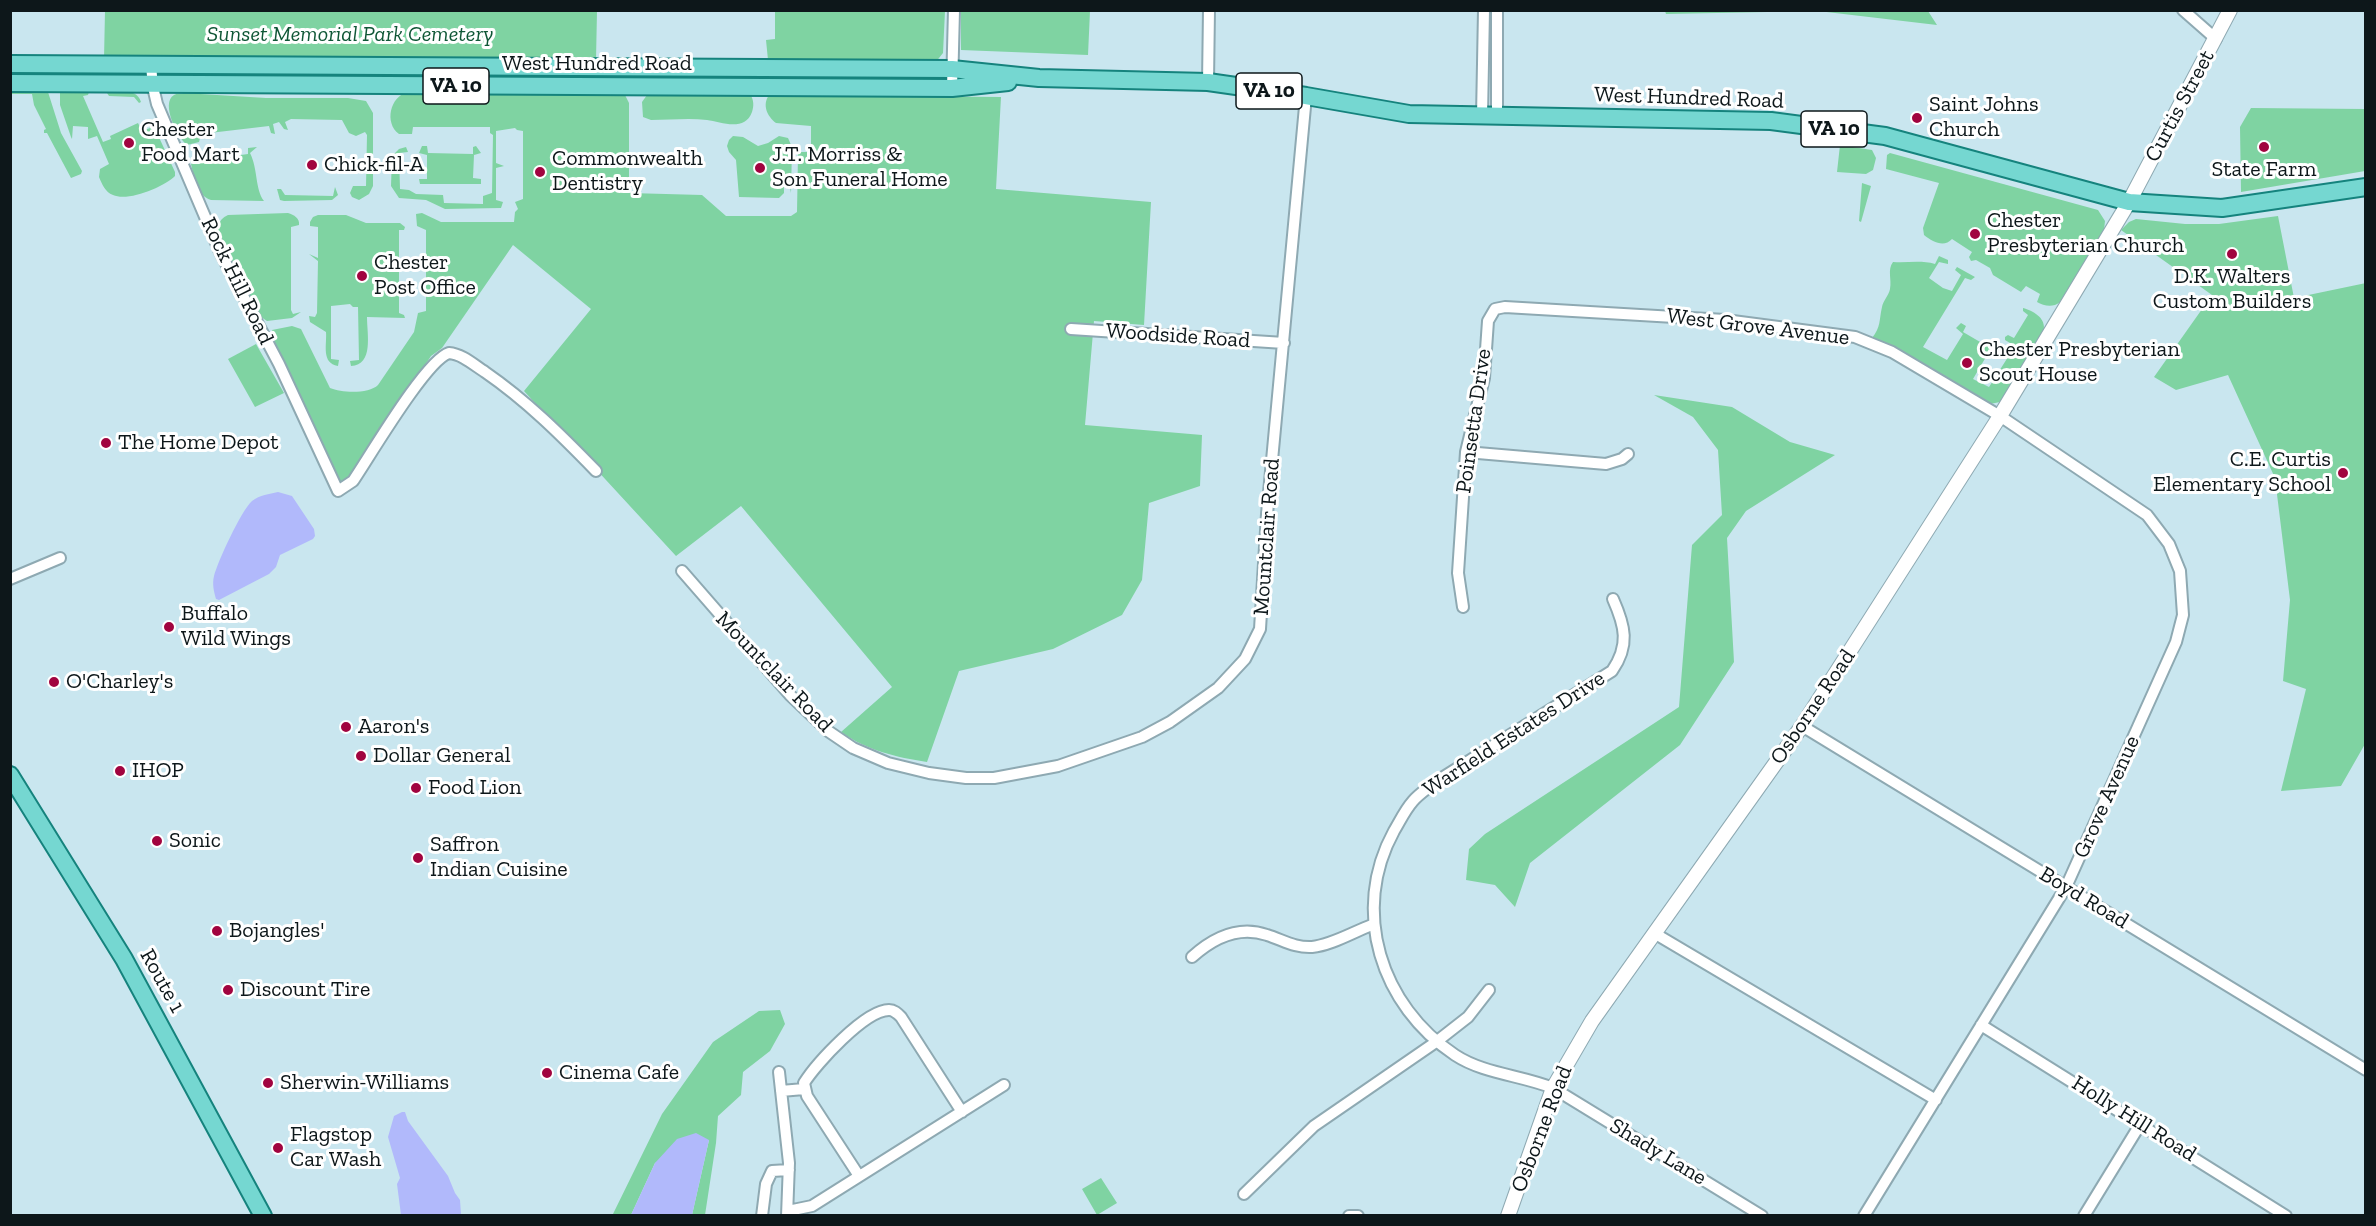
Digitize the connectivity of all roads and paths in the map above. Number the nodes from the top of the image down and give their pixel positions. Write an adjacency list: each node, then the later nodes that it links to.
1 (954, 10): 10 (street)
2 (1209, 10): 12 (street)
3 (1484, 10): 17 (street)
4 (1497, 10): 17 (street)
5 (2184, 10): 7 (street)
6 (2230, 10): 7 (street, Curtis Street)
7 (2216, 39): 19 (street, Curtis Street)
8 (10, 64): 9 (main road, West Hundred Road / VA 10)
9 (151, 65): 10 (main road, West Hundred Road / VA 10); 14 (street, Rock Hill Road)
10 (952, 69): 11 (main road, West Hundred Road / VA 10); 15 (street)
11 (1039, 78): 12 (main road, West Hundred Road / VA 10); 15 (main road, West Hundred Road / VA 10)
12 (1208, 82): 16 (main road, West Hundred Road / VA 10)
13 (10, 83): 14 (main road, West Hundred Road / VA 10)
14 (152, 84): 15 (main road, West Hundred Road / VA 10); 26 (street, Rock Hill Road)
15 (952, 88)
16 (1306, 96): 17 (main road, West Hundred Road / VA 10); 22 (street, Mountclair Road)
17 (1490, 116): 19 (main road, West Hundred Road / VA 10)
18 (2366, 187): 19 (main road, West Hundred Road / VA 10)
19 (2129, 201): 23 (street, Osborne Road)
20 (1495, 309): 23 (street, West Grove Avenue); 24 (street, Poinsetta Drive)
21 (1071, 329): 22 (street, Woodside Road)
22 (1284, 343): 28 (street, Mountclair Road)
23 (2000, 416): 32 (street, Osborne Road); 34 (street, Grove Avenue)
24 (1466, 452): 25 (street); 31 (street, Poinsetta Drive)
25 (1628, 454)
26 (596, 471)
27 (60, 558): 29 (street)
28 (682, 571)
29 (10, 579)
30 (1613, 599): 35 (street, Warfield Estates Drive)
31 (1463, 607)
32 (1802, 726): 34 (street, Boyd Road); 36 (street, Osborne Road)
33 (10, 776): 54 (main road, Route 1)
34 (2066, 887): 39 (street, Grove Avenue); 41 (street, Boyd Road)
35 (1372, 925): 37 (street); 40 (street, Warfield Estates Drive)
36 (1654, 933): 44 (street, Osborne Road); 47 (street)
37 (1192, 957)
38 (1489, 990): 40 (street)
39 (1981, 1024): 47 (street, Grove Avenue); 49 (street, Holly Hill Road)
40 (1436, 1042): 44 (street, Warfield Estates Drive); 52 (street)
41 (2366, 1070)
42 (779, 1072): 46 (street)
43 (1004, 1085): 48 (street)
44 (1553, 1088): 58 (street, Osborne Road); 59 (street, Shady Lane)
45 (804, 1089): 46 (street); 48 (street); 51 (street)
46 (781, 1091): 50 (street)
47 (1936, 1100): 60 (street, Grove Avenue)
48 (962, 1112): 51 (street)
49 (2141, 1123): 61 (street); 62 (street, Holly Hill Road)
50 (789, 1170): 53 (street); 55 (street)
51 (859, 1176): 53 (street)
52 (1244, 1194)
53 (788, 1213)
54 (263, 1215)
55 (762, 1215)
56 (1349, 1215): 57 (street)
57 (1359, 1215)
58 (1508, 1215)
59 (1762, 1215)
60 (1864, 1215)
61 (2084, 1215)
62 (2286, 1215)

